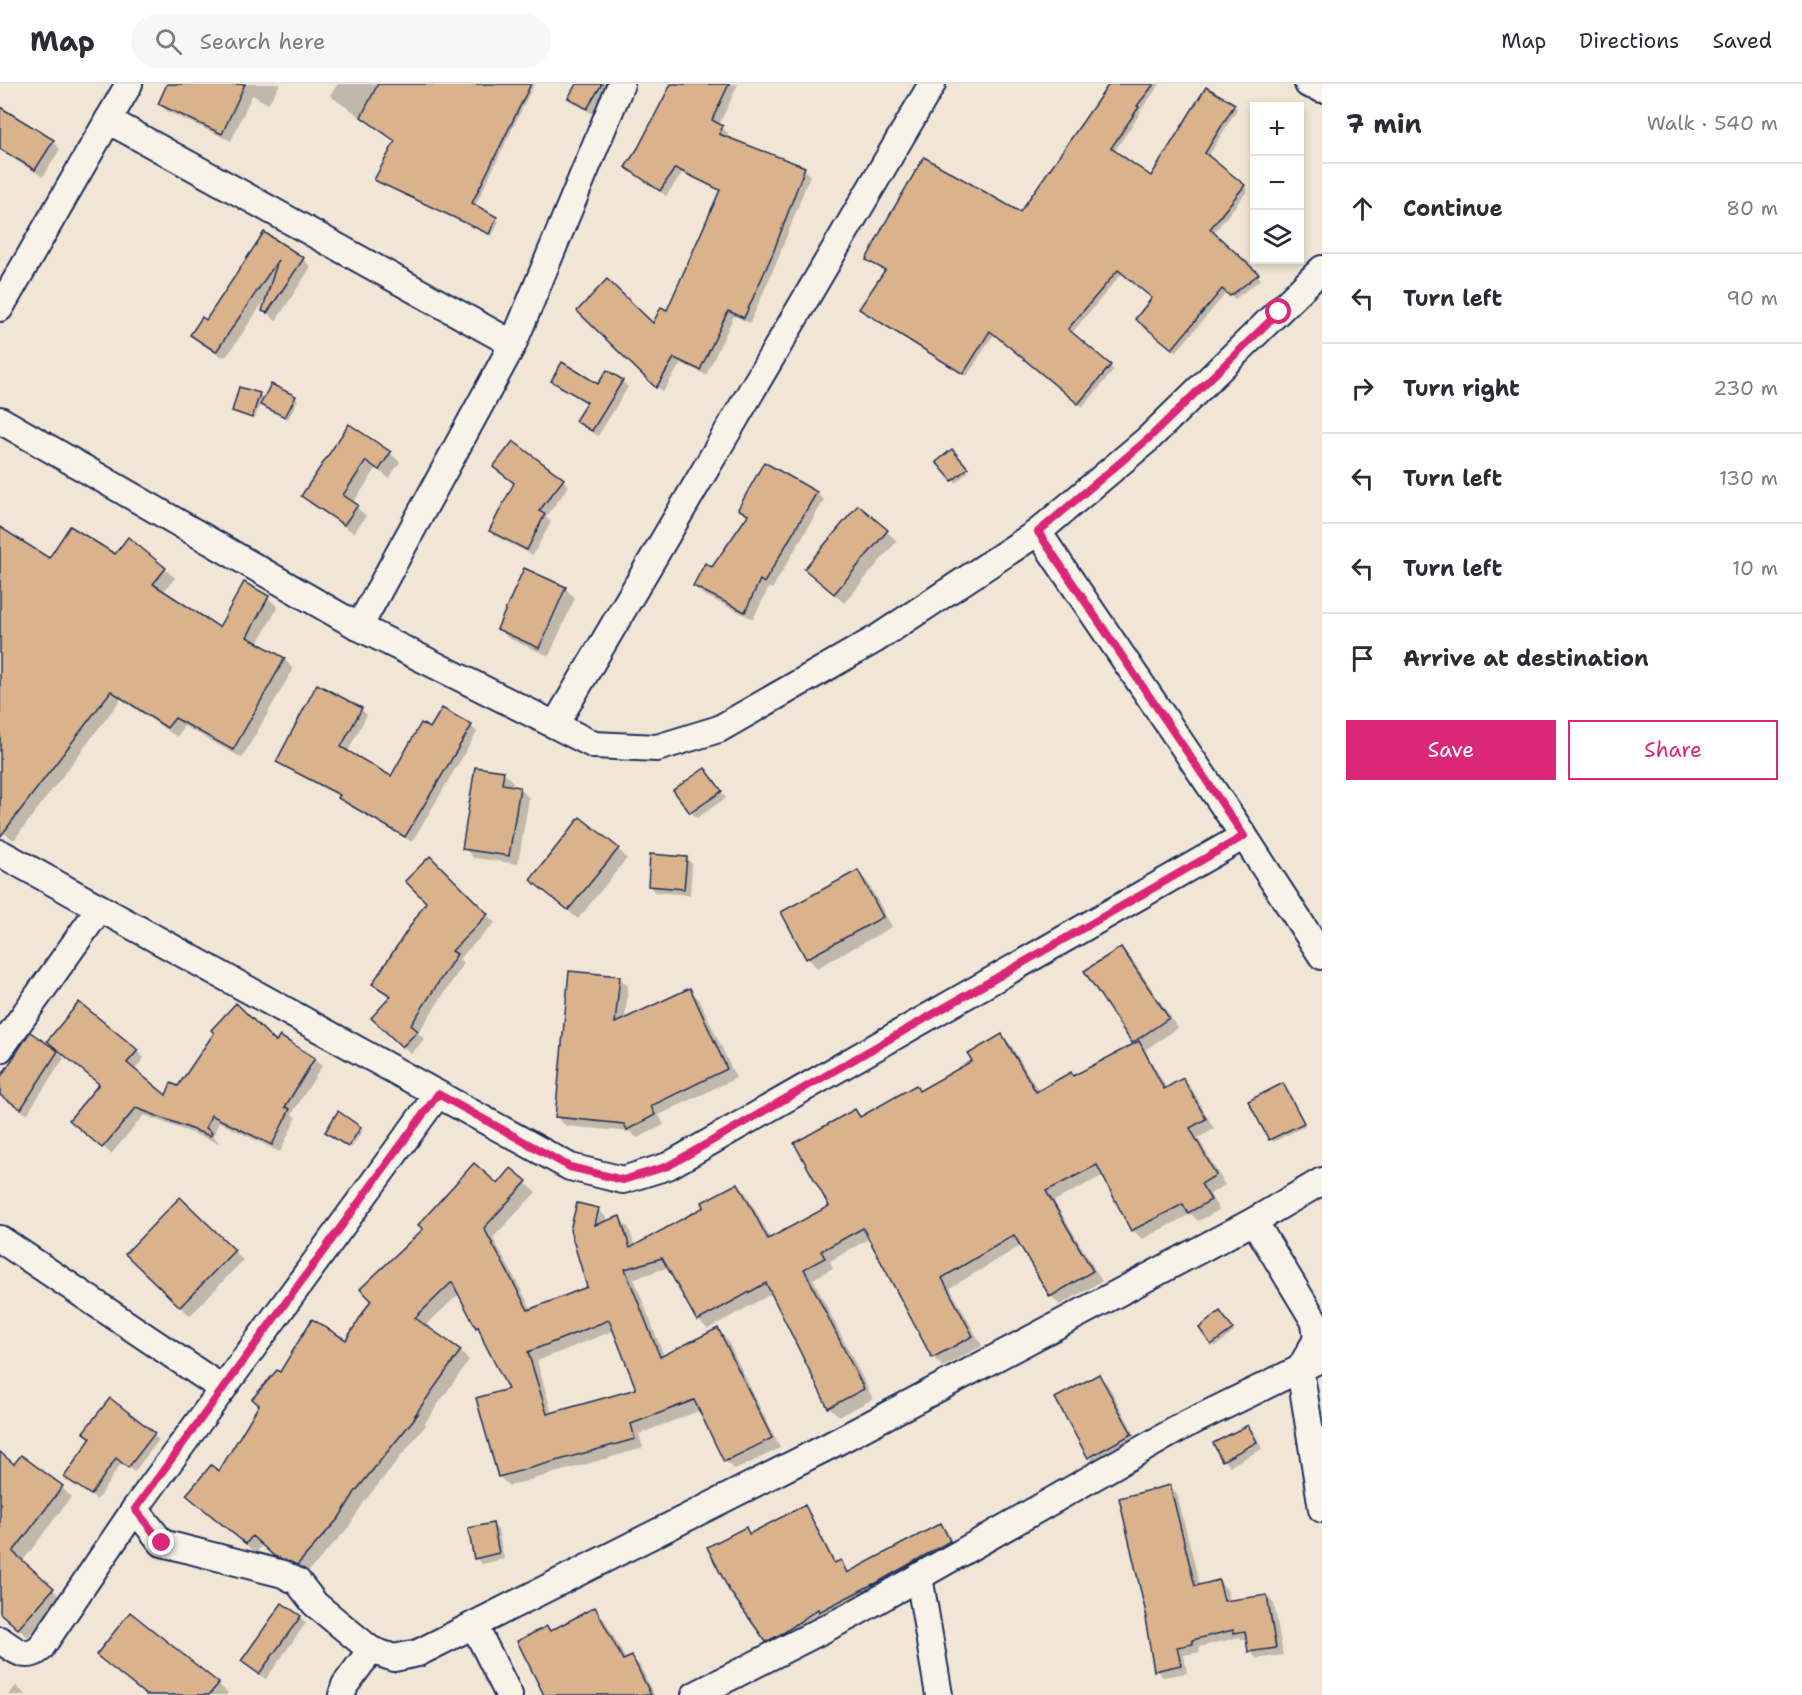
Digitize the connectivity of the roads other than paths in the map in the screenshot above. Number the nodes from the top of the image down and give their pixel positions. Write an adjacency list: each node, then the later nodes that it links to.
1 (129, 84): 6 (street)
2 (621, 84): 9 (street)
3 (932, 84): 13 (street)
4 (1308, 84): 5 (street)
5 (1322, 89)
6 (108, 120): 8 (street); 9 (street)
7 (1322, 269): 11 (street)
8 (0, 308)
9 (513, 344): 12 (street)
10 (0, 420): 12 (street)
11 (1038, 532): 13 (street); 14 (street)
12 (359, 627): 13 (street)
13 (555, 724)
14 (1244, 836): 17 (street); 19 (street)
15 (0, 853): 16 (street)
16 (100, 908): 18 (street); 19 (street)
17 (1322, 956)
18 (0, 1049)
19 (438, 1094): 24 (street)
20 (1322, 1181): 21 (street)
21 (1254, 1221): 23 (street); 28 (street)
22 (0, 1239): 24 (street)
23 (1311, 1364): 25 (street); 27 (street)
24 (223, 1389): 26 (street)
25 (1322, 1506)
26 (135, 1509): 29 (street); 30 (street)
27 (919, 1576): 33 (street); 34 (street)
28 (474, 1624): 30 (street); 32 (street)
29 (0, 1640)
30 (371, 1650): 31 (street)
31 (342, 1695)
32 (509, 1695)
33 (695, 1695)
34 (939, 1695)

